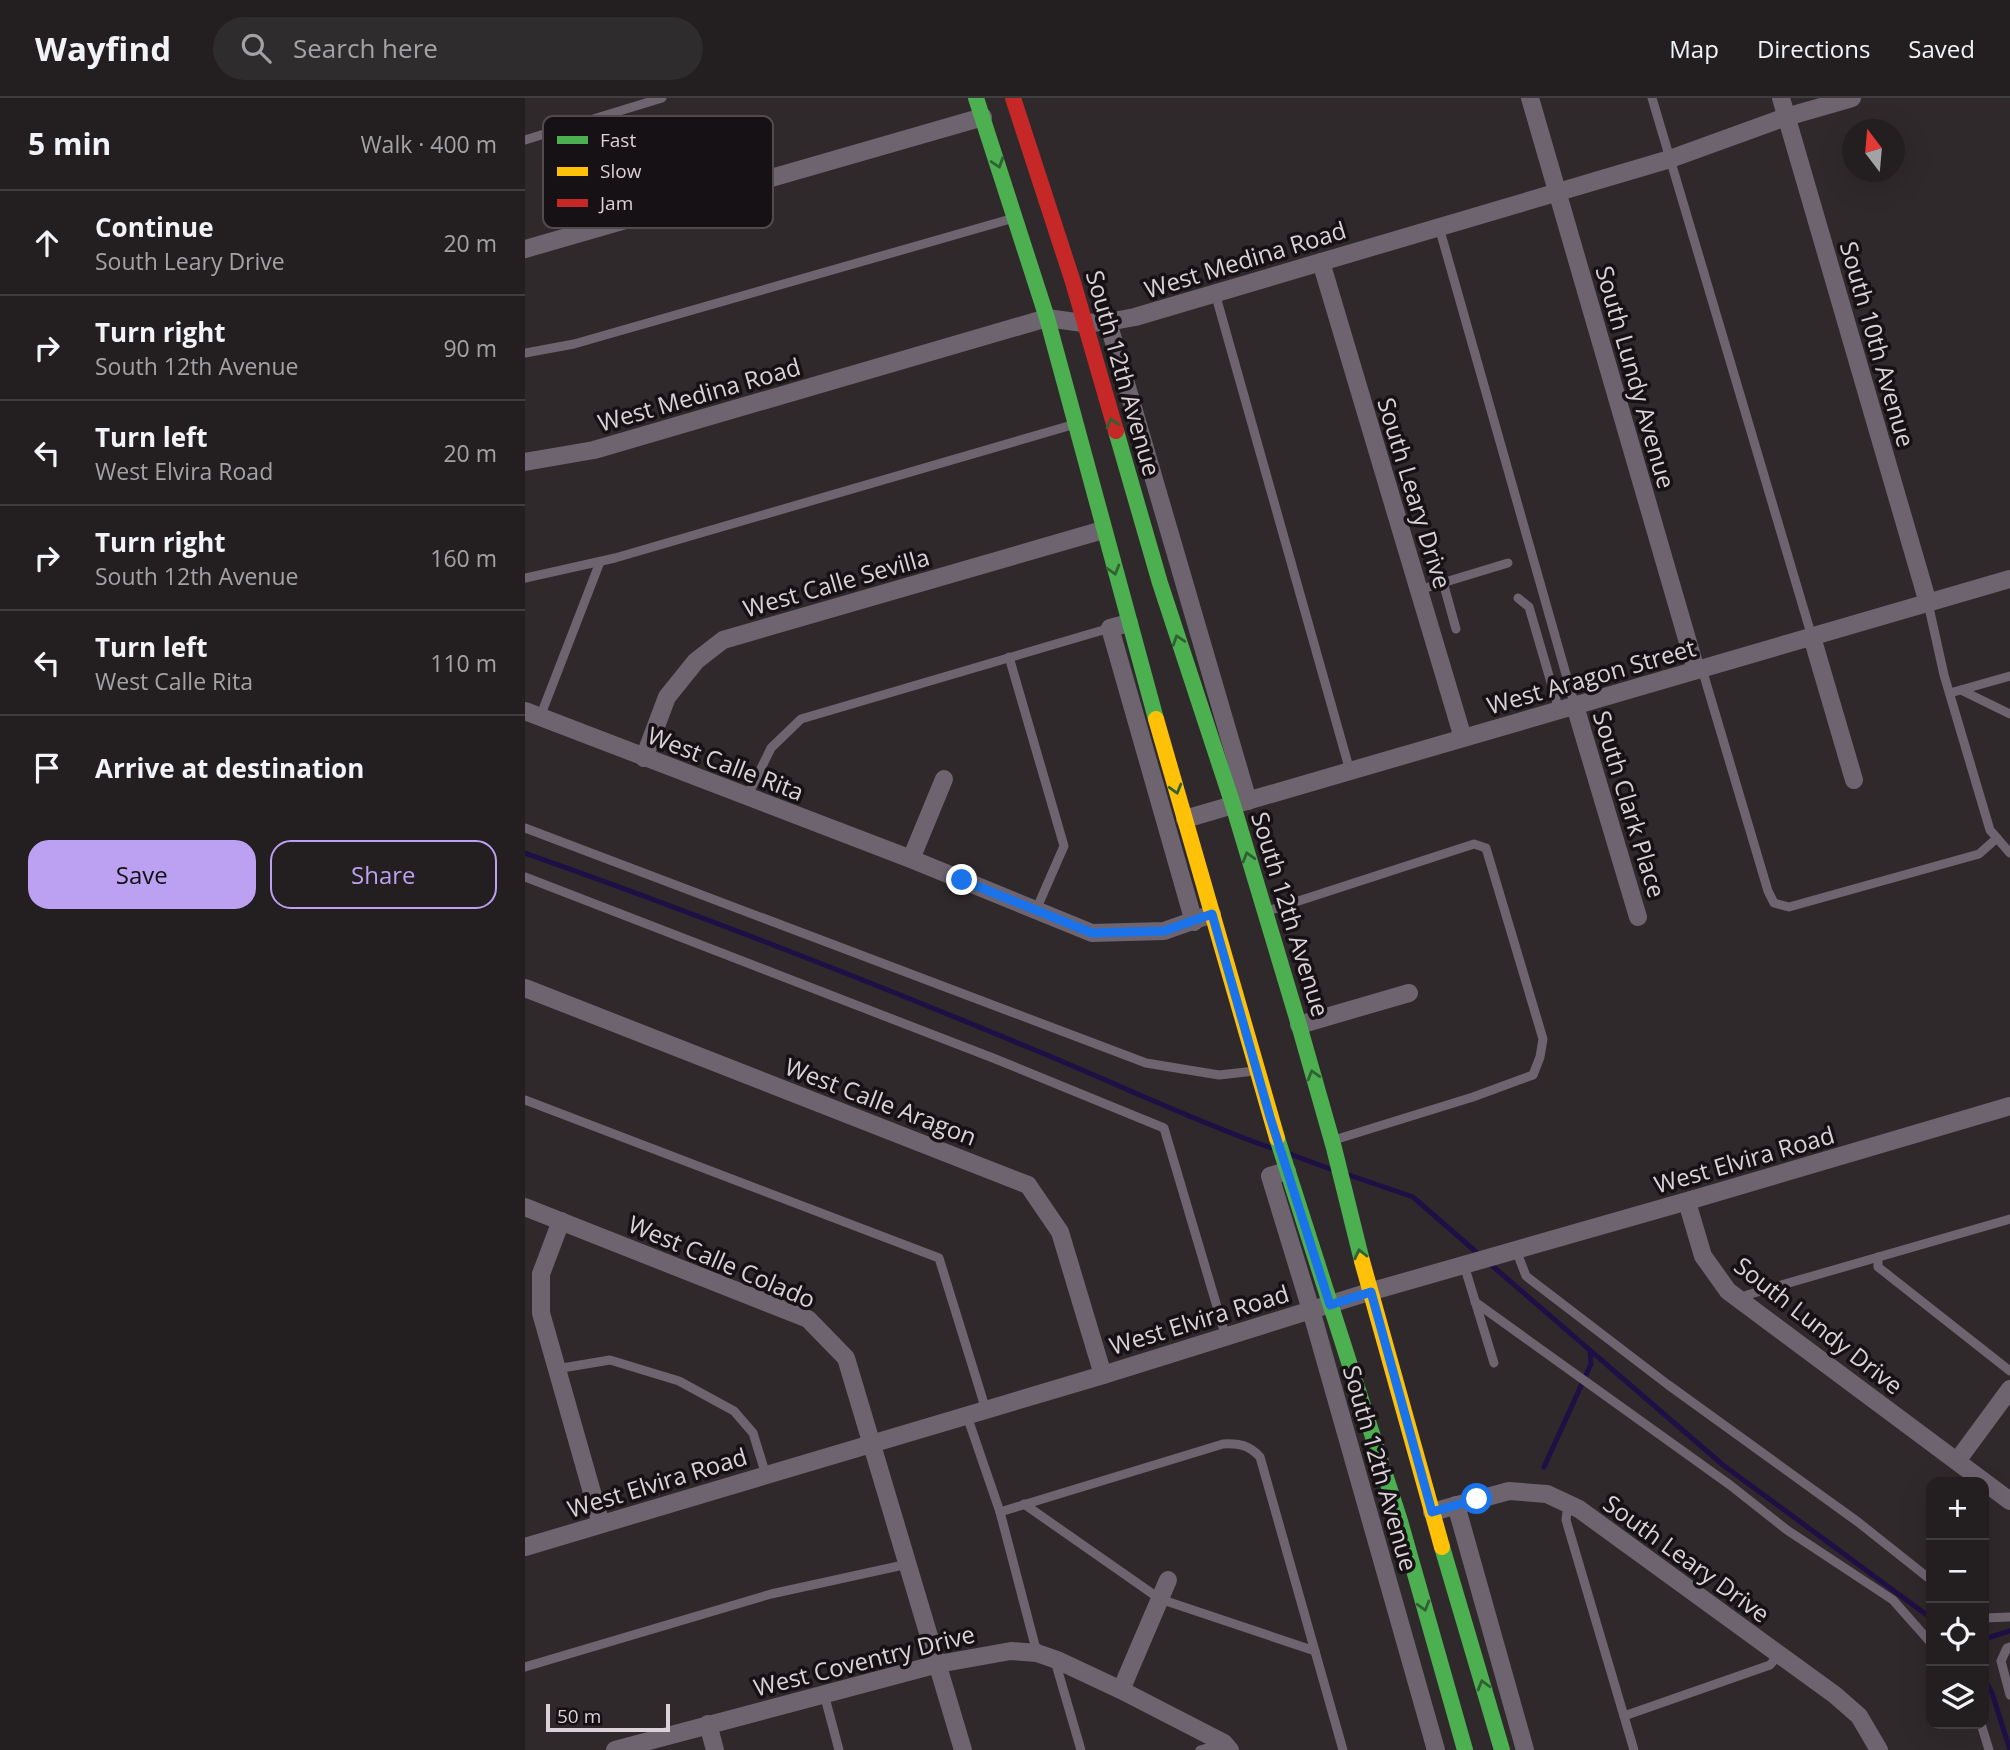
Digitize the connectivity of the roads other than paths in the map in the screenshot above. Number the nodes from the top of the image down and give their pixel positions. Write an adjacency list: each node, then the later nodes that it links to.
1 (662, 98): 8 (lane)
2 (976, 98): 9 (street, South 12th Avenue)
3 (1013, 98): 24 (street, South 12th Avenue)
4 (1530, 98): 15 (street, South Lundy Avenue)
5 (1652, 98): 13 (lane)
6 (1781, 98): 10 (street, South 10th Avenue)
7 (1852, 98): 10 (street, West Medina Road)
8 (603, 116)
9 (983, 117): 14 (street); 16 (street, South 12th Avenue, one-way to 16)
10 (1786, 117): 13 (street, West Medina Road); 36 (street, South 10th Avenue)
11 (543, 134): 12 (lane)
12 (525, 140)
13 (1670, 159): 15 (street, West Medina Road); 40 (lane)
14 (773, 178)
15 (1557, 192): 17 (street, West Medina Road); 42 (street, South Lundy Avenue)
16 (1016, 218): 22 (street, South 12th Avenue); 25 (lane)
17 (1439, 227): 20 (street, West Medina Road); 46 (lane)
18 (598, 228): 19 (street)
19 (525, 249)
20 (1321, 262): 21 (street, West Medina Road); 34 (street, South Leary Drive)
21 (1215, 293): 23 (street, West Medina Road); 51 (lane)
22 (1047, 318): 24 (street, West Medina Road); 26 (street, South 12th Avenue); 27 (street, West Medina Road)
23 (1108, 322): 24 (street, West Medina Road); 55 (street, South 12th Avenue)
24 (1083, 323): 55 (street, South 12th Avenue, one-way to 24)
25 (525, 353)
26 (1077, 424): 28 (street, South 12th Avenue); 29 (lane)
27 (525, 462)
28 (1103, 530): 37 (street, South 12th Avenue, one-way to 37); 50 (street, West Calle Sevilla)
29 (600, 562): 31 (lane); 47 (lane)
30 (1508, 563): 33 (lane)
31 (525, 578)
32 (2010, 579): 36 (street, West Aragon Street)
33 (1443, 582): 34 (lane); 39 (lane)
34 (1419, 590): 49 (street, South Leary Drive)
35 (1518, 598): 46 (lane)
36 (1928, 603): 40 (street, West Aragon Street); 45 (lane)
37 (1129, 623): 38 (street); 56 (street, South 12th Avenue, one-way to 56)
38 (1110, 628): 41 (lane); 66 (street)
39 (1456, 629)
40 (1812, 636): 42 (street, West Aragon Street); 53 (street)
41 (1009, 657): 54 (lane); 62 (lane)
42 (1699, 670): 46 (street, West Aragon Street); 58 (lane)
43 (2010, 676): 44 (lane)
44 (1961, 690): 45 (lane); 48 (lane)
45 (1950, 693): 58 (lane)
46 (1567, 708): 49 (street, West Aragon Street); 65 (street, South Clark Place)
47 (533, 714): 50 (street, West Calle Rita)
48 (2010, 714)
49 (1463, 738): 51 (street, West Aragon Street)
50 (644, 758): 54 (street, West Calle Rita)
51 (1350, 771): 55 (street, West Aragon Street)
52 (944, 779): 60 (street)
53 (1854, 780)
54 (747, 797): 60 (street, West Calle Rita)
55 (1240, 803): 56 (street, West Aragon Street); 63 (street, South 12th Avenue, one-way to 55)
56 (1185, 818): 64 (street, South 12th Avenue)
57 (525, 828): 70 (lane)
58 (1997, 838): 59 (lane)
59 (2010, 853)
60 (911, 859): 62 (street, West Calle Rita)
61 (525, 877): 87 (lane)
62 (1037, 910): 66 (street, West Calle Rita)
63 (1264, 912): 69 (street, South 12th Avenue); 73 (lane)
64 (1212, 914): 66 (street, West Calle Rita); 70 (street, South 12th Avenue)
65 (1638, 917)
66 (1194, 922)
67 (525, 988): 91 (street, West Calle Aragon)
68 (1409, 993): 69 (street)
69 (1299, 1025): 73 (street, South 12th Avenue, one-way to 69)
70 (1257, 1070): 74 (street, South 12th Avenue)
71 (525, 1100): 93 (lane)
72 (2010, 1105): 75 (street, West Elvira Road)
73 (1333, 1144): 82 (street, South 12th Avenue, one-way to 73)
74 (1286, 1169): 85 (street, South 12th Avenue); 86 (street, South 12th Avenue)
75 (1687, 1202): 79 (street, West Elvira Road); 84 (street, South Lundy Drive)
76 (525, 1207): 78 (street, West Calle Colado)
77 (2010, 1219): 80 (lane)
78 (561, 1221): 89 (street); 95 (street, West Calle Colado)
79 (1516, 1250): 81 (street, West Elvira Road); 107 (lane)
80 (1878, 1257): 84 (lane); 90 (lane)
81 (1468, 1264): 82 (street, West Elvira Road); 83 (lane)
82 (1371, 1292): 85 (street, West Elvira Road); 103 (street, South 12th Avenue)
83 (1475, 1301): 88 (lane); 112 (lane)
84 (1743, 1302): 96 (street, South Lundy Drive)
85 (1330, 1305): 86 (street, West Elvira Road); 135 (street, South 12th Avenue, one-way to 135)
86 (1311, 1310): 87 (street, West Elvira Road); 134 (street, South 12th Avenue)
87 (1226, 1337): 91 (street, West Elvira Road)
88 (1494, 1363)
89 (556, 1369): 97 (lane); 104 (street)
90 (2010, 1371)
91 (1103, 1375): 93 (street, West Elvira Road)
92 (2010, 1389): 96 (street)
93 (986, 1410): 94 (street, West Elvira Road)
94 (967, 1416): 95 (street, West Elvira Road); 102 (lane)
95 (873, 1444): 97 (street, West Elvira Road); 106 (street, West Calle Colado)
96 (1957, 1461): 98 (street, South Lundy Drive)
97 (766, 1475): 104 (street, West Elvira Road)
98 (2010, 1501)
99 (1024, 1504): 102 (lane); 109 (lane); 114 (lane)
100 (1568, 1504): 101 (street, South Leary Drive); 115 (street, South Leary Drive); 122 (lane)
101 (1456, 1505): 103 (street, South Leary Drive); 137 (street)
102 (1000, 1512): 116 (lane)
103 (1432, 1512): 136 (street, South 12th Avenue, one-way to 103)
104 (601, 1524): 105 (street, West Elvira Road)
105 (525, 1547)
106 (908, 1564): 117 (street, West Calle Colado); 118 (lane)
107 (1926, 1576)
108 (1168, 1580): 109 (street)
109 (1160, 1599): 114 (lane); 119 (street)
110 (2010, 1617): 111 (lane)
111 (1989, 1618)
112 (1926, 1637)
113 (2010, 1647): 121 (lane)
114 (1315, 1651): 133 (lane)
115 (1779, 1654): 122 (lane); 126 (street, South Leary Drive)
116 (1046, 1656): 117 (street, West Coventry Drive); 119 (street, West Coventry Drive); 131 (lane)
117 (938, 1664): 120 (street, West Coventry Drive); 130 (street, West Calle Colado)
118 (525, 1667)
119 (1121, 1690): 125 (street, West Coventry Drive)
120 (824, 1694): 123 (street, West Coventry Drive); 129 (lane)
121 (2010, 1695)
122 (1623, 1716): 138 (lane)
123 (708, 1724): 127 (street, West Coventry Drive); 128 (street)
124 (1983, 1729): 139 (lane)
125 (1227, 1747): 132 (lane)
126 (1876, 1749)
127 (615, 1750)
128 (715, 1750)
129 (839, 1750)
130 (963, 1750)
131 (1081, 1750)
132 (1200, 1750)
133 (1343, 1750)
134 (1436, 1750)
135 (1465, 1750)
136 (1502, 1750)
137 (1525, 1750)
138 (1634, 1750)
139 (1989, 1750)

